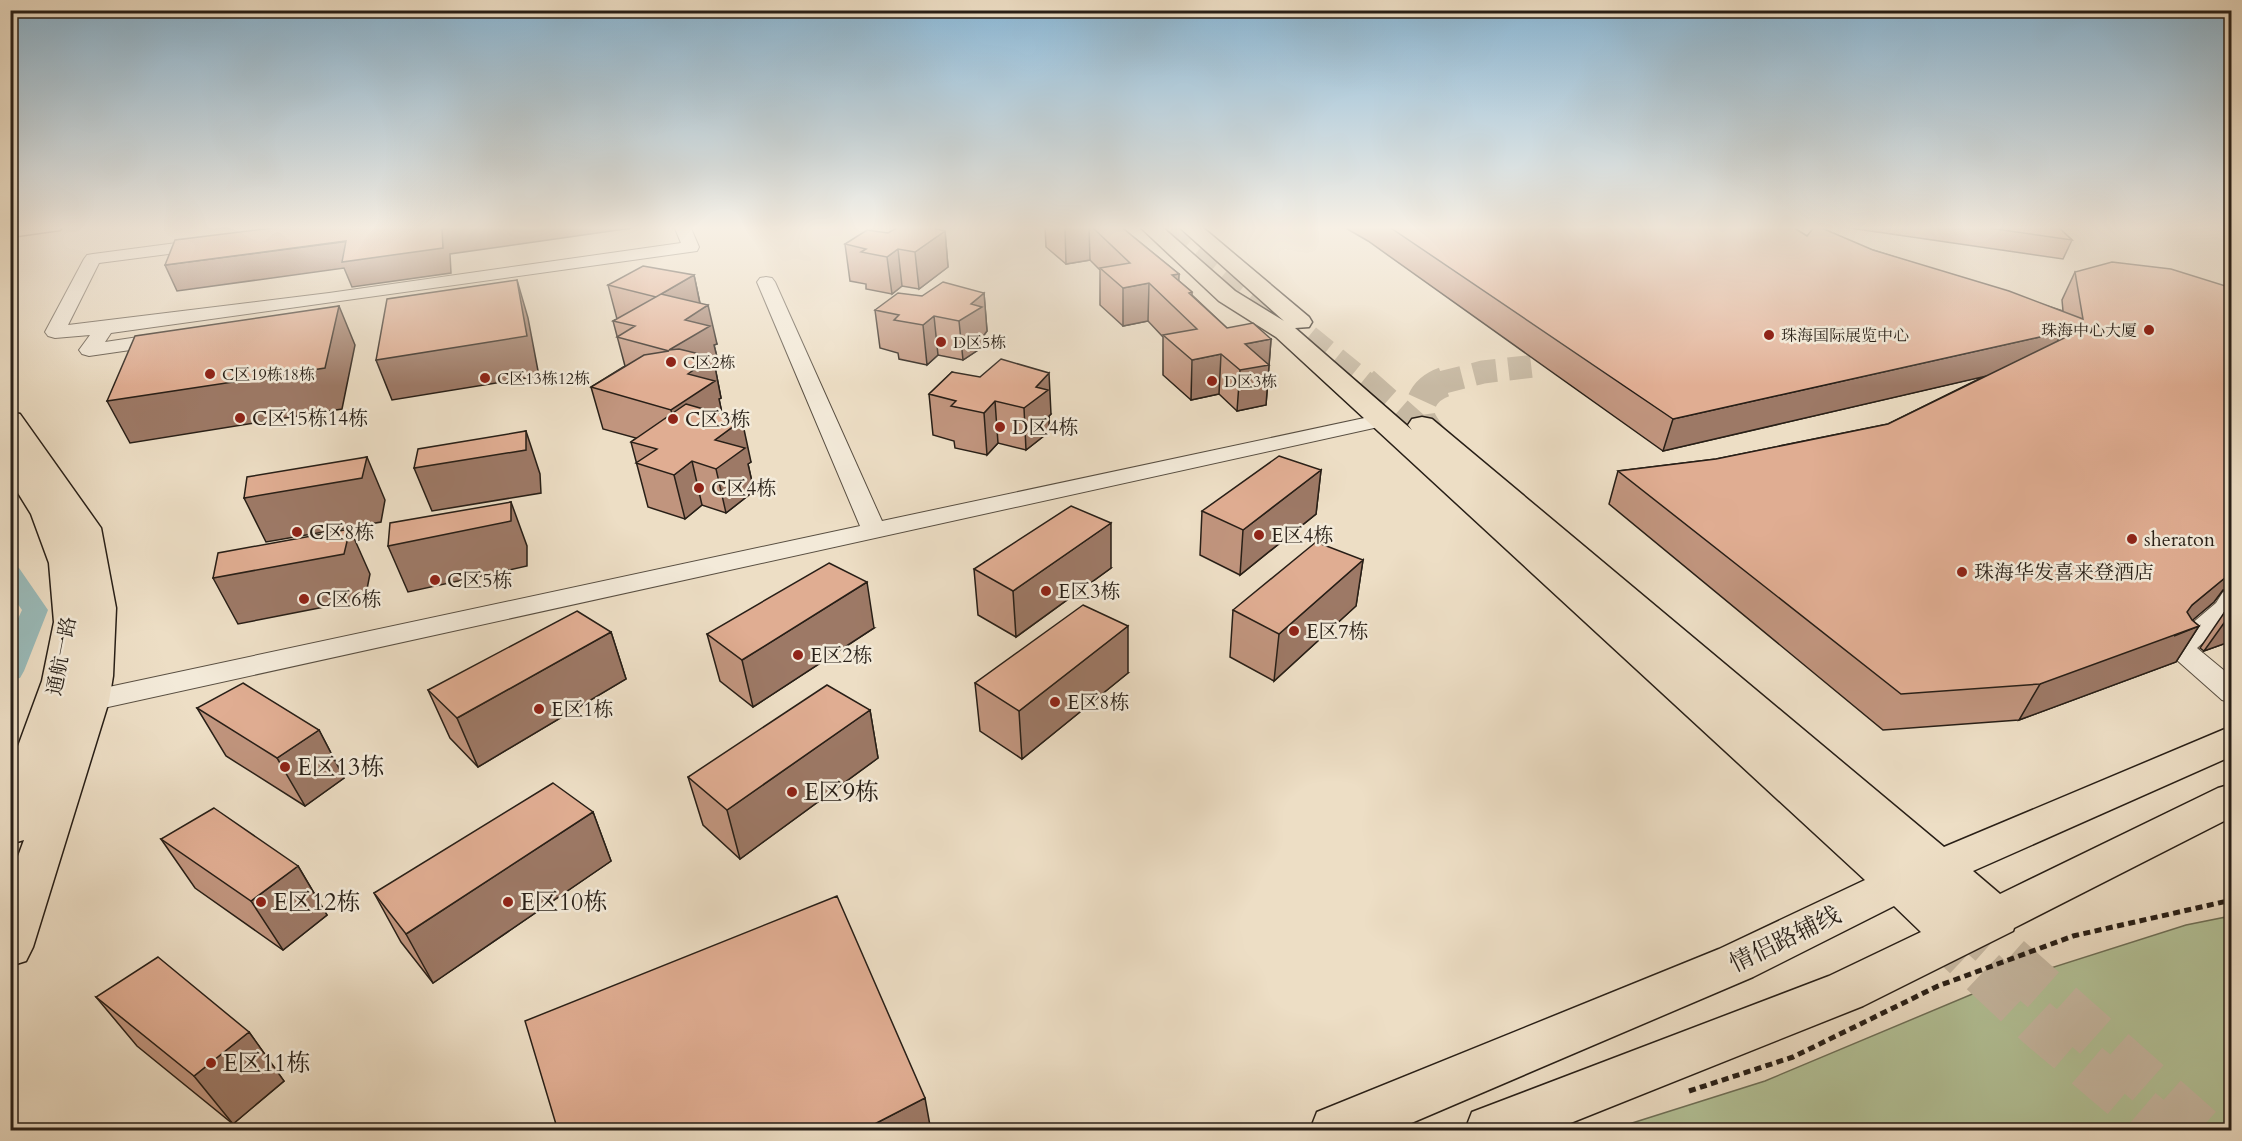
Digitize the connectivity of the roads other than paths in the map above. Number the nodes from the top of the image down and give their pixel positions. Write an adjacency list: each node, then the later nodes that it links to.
1 (82, 279): 8 (street)
2 (462, 279): 7 (street)
3 (1208, 279): 9 (main road)
4 (1234, 279): 9 (main road)
5 (1248, 279): 20 (main road)
6 (766, 282): 13 (street)
7 (329, 298): 8 (street); 8 (street)
8 (105, 328)
9 (1285, 332): 11 (main road)
10 (10, 420): 16 (main road)
11 (1383, 420): 13 (street); 20 (main road)
12 (10, 456): 19 (main road, 通航一路)
13 (874, 531): 16 (street)
14 (2232, 598): 15 (street)
15 (2232, 693)
16 (90, 701): 22 (main road)
17 (2232, 740): 20 (main road, 情侣路辅线)
18 (2232, 799): 21 (main road)
19 (10, 828)
20 (1920, 876): 21 (main road); 23 (main road, 情侣路辅线)
21 (1978, 927): 24 (main road)
22 (10, 947)
23 (1336, 1131)
24 (1491, 1131)

